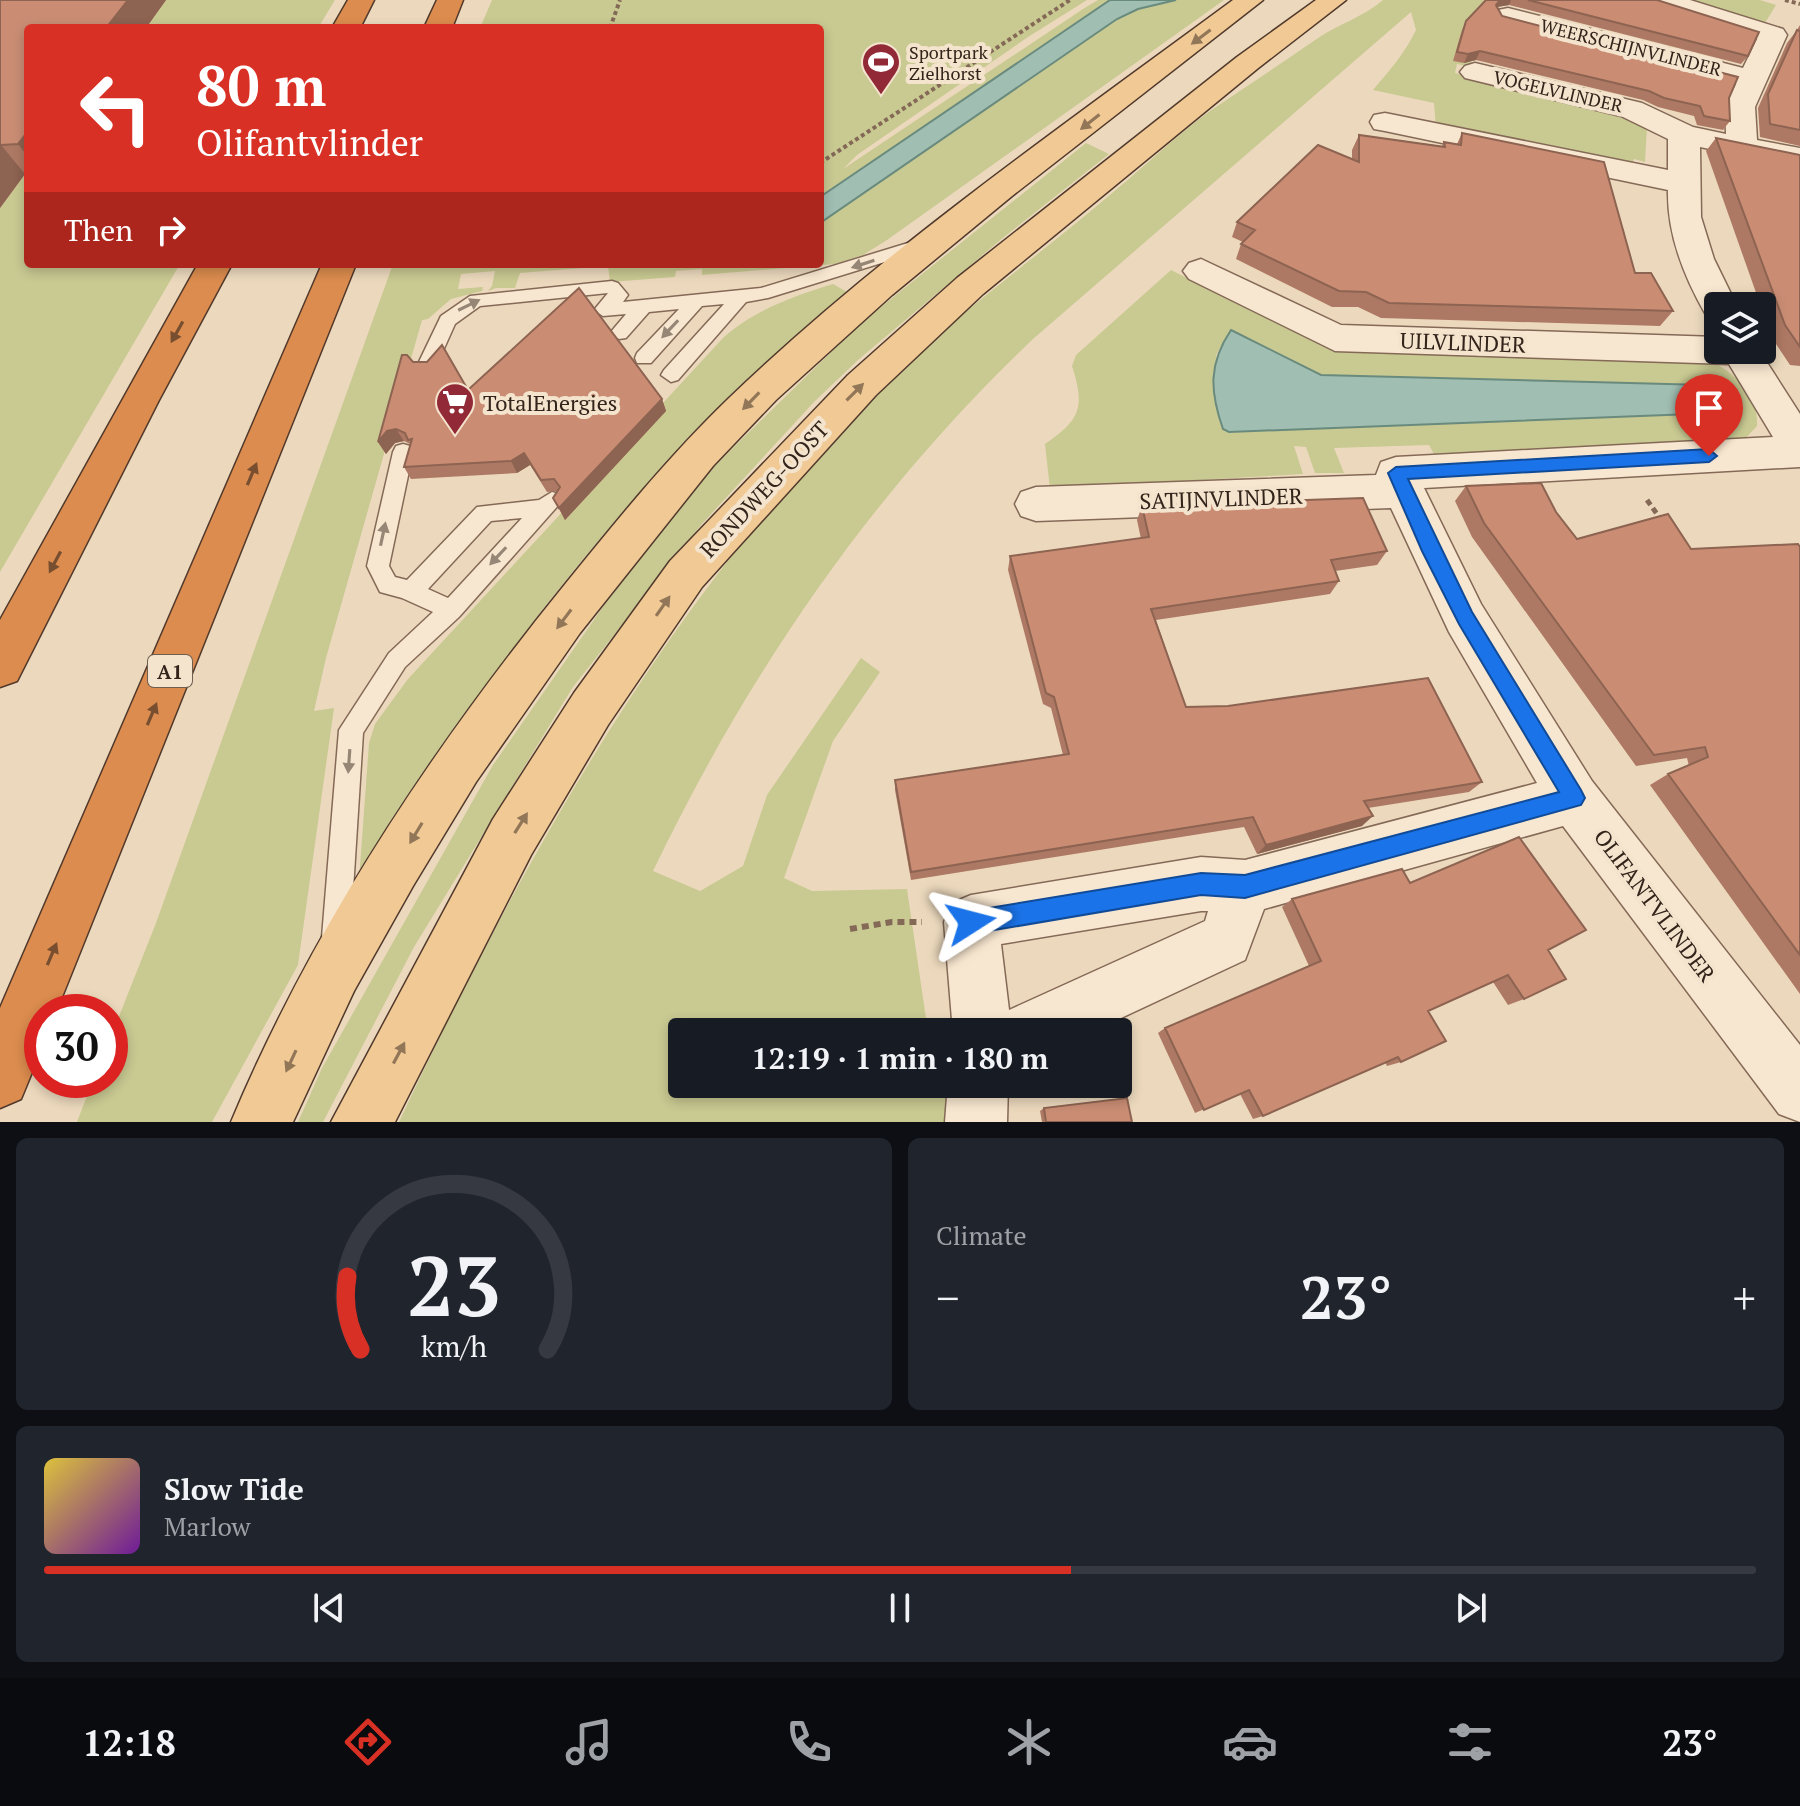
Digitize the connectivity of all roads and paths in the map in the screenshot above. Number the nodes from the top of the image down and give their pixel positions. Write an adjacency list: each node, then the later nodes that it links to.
1 (361, 0): 11 (highway)
2 (450, 0): 12 (highway)
3 (620, 0): 13 (path)
4 (1070, 0): 20 (path)
5 (1250, 0): 22 (main road, one-way to 22)
6 (1333, 0): 56 (main road, RONDWEG-OOST, one-way to 6)
7 (1662, 0): 15 (street, WEERSCHIJNVLINDER)
8 (1785, 0): 9 (path)
9 (1800, 4)
10 (1508, 16): 15 (street, WEERSCHIJNVLINDER)
11 (348, 24)
12 (440, 24)
13 (611, 24)
14 (1475, 72): 17 (street, VOGELVLINDER)
15 (1753, 79): 18 (street, WEERSCHIJNVLINDER)
16 (1385, 122): 21 (street)
17 (1684, 135): 18 (street); 21 (street)
18 (1742, 145): 19 (street)
19 (1800, 158)
20 (824, 160)
21 (1682, 183): 26 (street)
22 (937, 240): 27 (lane, one-way to 27); 49 (main road, one-way to 49)
23 (213, 268): 44 (highway, one-way to 44)
24 (337, 268): 52 (highway, A1, one-way to 24)
25 (1201, 271): 31 (street, UILVLINDER)
26 (1712, 292)
27 (741, 296): 28 (lane); 35 (lane)
28 (696, 301): 29 (lane); 32 (lane, one-way to 32)
29 (644, 306): 30 (lane); 34 (lane, one-way to 29)
30 (619, 333)
31 (1704, 350)
32 (644, 358)
33 (1748, 364): 36 (street)
34 (427, 366)
35 (671, 375)
36 (1800, 449): 38 (street)
37 (403, 452): 42 (lane, one-way to 37)
38 (1618, 460): 39 (street); 41 (path)
39 (1405, 491): 40 (street, SATIJNVLINDER); 45 (street, OLIFANTVLINDER)
40 (1036, 504)
41 (1663, 522)
42 (411, 591): 43 (lane); 43 (lane, one-way to 43)
43 (451, 610): 49 (lane, one-way to 49)
44 (0, 666)
45 (1574, 798): 46 (street); 53 (street, OLIFANTVLINDER)
46 (1245, 887): 50 (street); 51 (street)
47 (892, 922): 48 (path)
48 (850, 929)
49 (334, 971): 55 (main road, one-way to 55)
50 (981, 1018)
51 (1057, 1018)
52 (0, 1078)
53 (1800, 1093)
54 (977, 1098): 57 (street)
55 (262, 1122)
56 (362, 1122)
57 (976, 1122)

